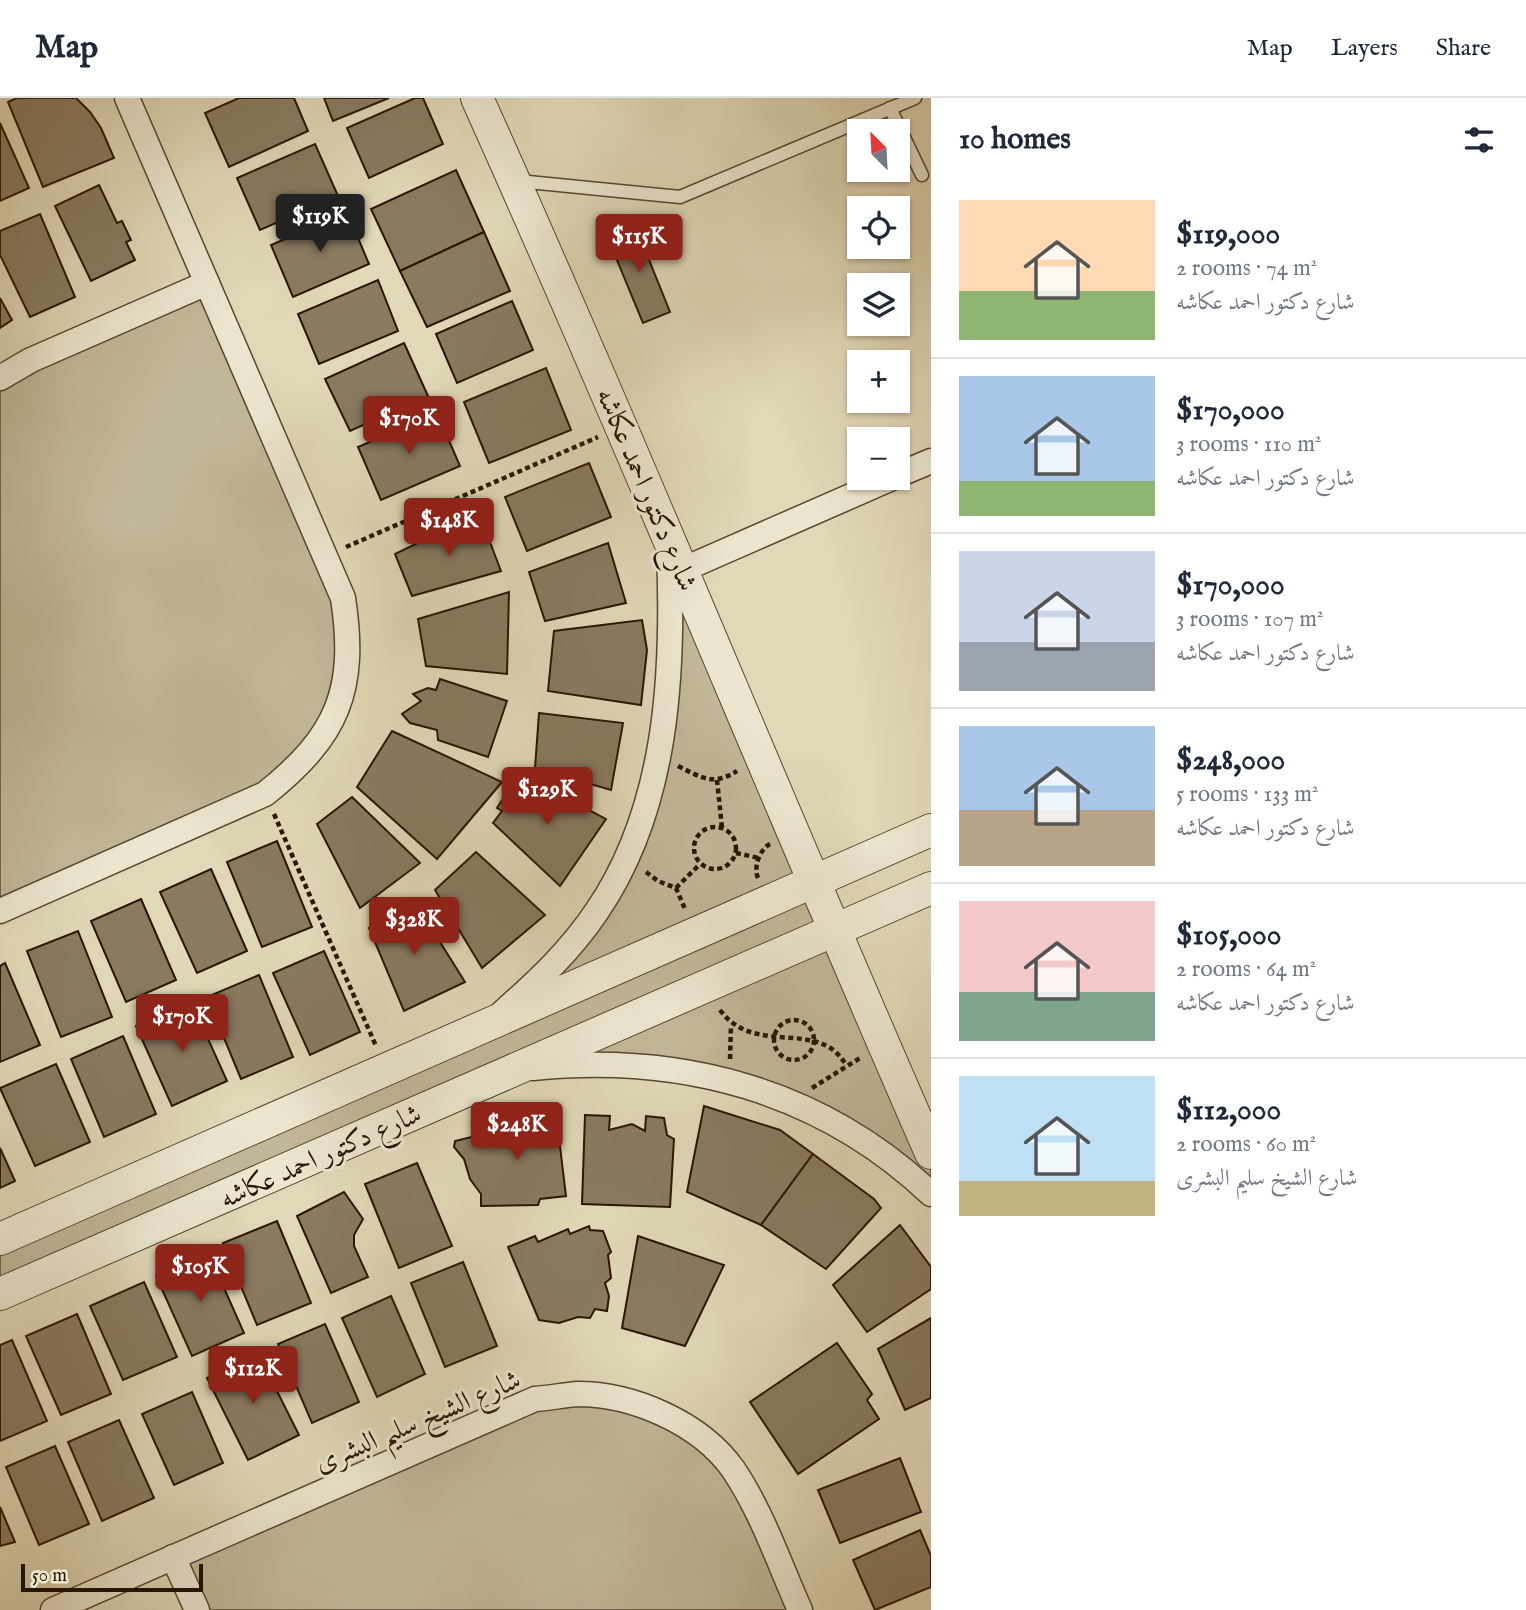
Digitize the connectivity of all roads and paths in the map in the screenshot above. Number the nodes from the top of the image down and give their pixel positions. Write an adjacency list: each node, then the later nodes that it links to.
1 (127, 98): 7 (street)
2 (477, 98): 6 (street, شارع دكتور احمد عكاشه)
3 (915, 98): 4 (lane)
4 (890, 108): 5 (lane); 6 (lane)
5 (922, 175)
6 (514, 181): 9 (street, شارع دكتور احمد عكاشه)
7 (207, 283): 8 (street); 14 (street)
8 (0, 378)
9 (622, 426): 13 (street, شارع دكتور احمد عكاشه); 14 (path)
10 (931, 461): 11 (street)
11 (910, 470)
12 (865, 490): 15 (street)
13 (668, 536): 15 (street, شارع دكتور احمد عكاشه); 16 (street)
14 (326, 556): 19 (street)
15 (682, 570): 17 (street, شارع دكتور احمد عكاشه)
16 (659, 755): 18 (path); 24 (street)
17 (760, 756): 18 (path); 22 (street, شارع دكتور احمد عكاشه)
18 (717, 780): 20 (path)
19 (265, 794): 31 (street); 41 (path)
20 (722, 828): 23 (path); 26 (path)
21 (931, 830): 27 (street, شارع دكتور احمد عكاشه)
22 (792, 832): 25 (path); 27 (street, شارع دكتور احمد عكاشه)
23 (736, 853): 25 (path); 26 (path)
24 (626, 857): 28 (path); 35 (street)
25 (759, 859): 30 (path)
26 (700, 864): 28 (path)
27 (813, 882): 30 (street, شارع دكتور احمد عكاشه); 32 (street, شارع دكتور احمد عكاشه)
28 (676, 888): 33 (path)
29 (931, 888): 32 (street, شارع دكتور احمد عكاشه)
30 (767, 902): 33 (street, شارع دكتور احمد عكاشه)
31 (0, 911)
32 (833, 931): 34 (street, شارع دكتور احمد عكاشه); 39 (street, شارع دكتور احمد عكاشه)
33 (693, 934): 35 (street, شارع دكتور احمد عكاشه)
34 (704, 987): 36 (path); 42 (street, شارع دكتور احمد عكاشه)
35 (493, 1021): 41 (street, شارع دكتور احمد عكاشه)
36 (731, 1025): 37 (path); 43 (path)
37 (774, 1038): 38 (path); 38 (path); 38 (path)
38 (814, 1040): 40 (path)
39 (884, 1047): 40 (path); 46 (street, شارع دكتور احمد عكاشه)
40 (846, 1065): 44 (path)
41 (386, 1069): 45 (street, شارع دكتور احمد عكاشه)
42 (515, 1070): 43 (street); 47 (street, شارع دكتور احمد عكاشه)
43 (729, 1080): 44 (street)
44 (797, 1105): 48 (street)
45 (234, 1136): 47 (street); 49 (street, شارع دكتور احمد عكاشه)
46 (931, 1153)
47 (255, 1183): 50 (street, شارع دكتور احمد عكاشه)
48 (931, 1194)
49 (0, 1239)
50 (0, 1294)
51 (173, 1558): 52 (street, شارع الشيخ سليم البشرى); 53 (street); 54 (street, شارع الشيخ سليم البشرى)
52 (53, 1610)
53 (197, 1610)
54 (800, 1610)

